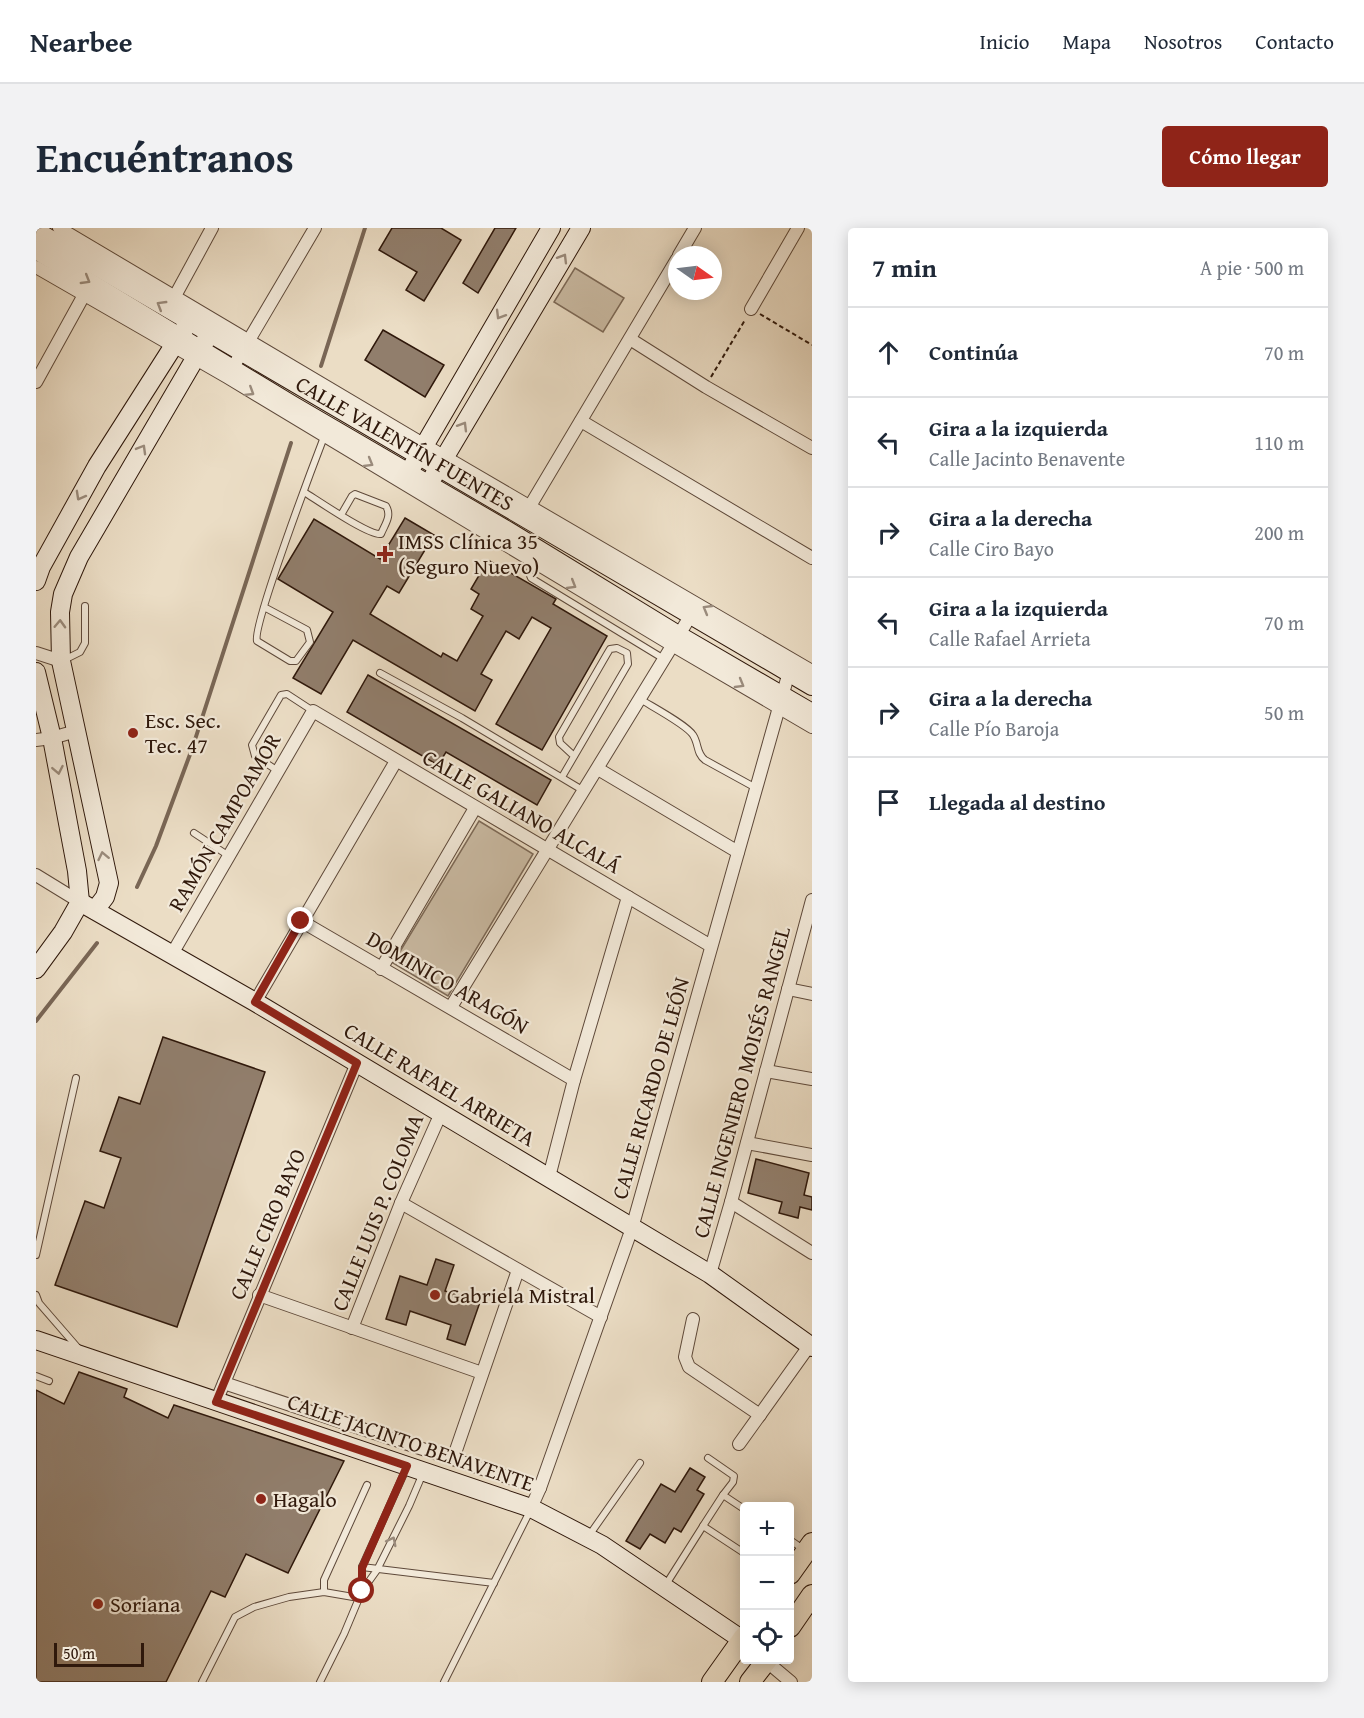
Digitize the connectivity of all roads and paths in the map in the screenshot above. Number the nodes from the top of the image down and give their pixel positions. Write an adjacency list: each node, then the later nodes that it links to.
1 (59, 228): 14 (street)
2 (212, 228): 14 (street)
3 (315, 228): 20 (street)
4 (551, 228): 26 (street, one-way to 26)
5 (581, 228): 27 (street, one-way to 5)
6 (695, 228): 9 (street)
7 (798, 228): 15 (street)
8 (36, 231): 16 (street, CALLE VALENTÍN FUENTES, one-way to 8)
9 (684, 246)
10 (36, 250): 16 (street, CALLE VALENTÍN FUENTES, one-way to 16)
11 (36, 267): 13 (street)
12 (668, 274): 17 (street)
13 (84, 295): 16 (street); 21 (street)
14 (175, 296): 20 (street)
15 (751, 309): 18 (path); 22 (path)
16 (180, 335): 19 (street, CALLE VALENTÍN FUENTES); 38 (street, one-way to 38)
17 (630, 339): 22 (street); 23 (street)
18 (812, 345)
19 (202, 347): 20 (street, CALLE VALENTÍN FUENTES); 45 (street, one-way to 19)
20 (238, 360): 24 (street, CALLE VALENTÍN FUENTES, one-way to 24); 26 (street, CALLE VALENTÍN FUENTES)
21 (36, 382)
22 (705, 387): 25 (street)
23 (581, 421): 31 (street); 36 (street)
24 (322, 431): 28 (street, CALLE VALENTÍN FUENTES, one-way to 28); 30 (lane)
25 (812, 448)
26 (421, 450): 27 (street, CALLE VALENTÍN FUENTES); 28 (street)
27 (442, 463): 29 (street); 31 (street); 33 (street, CALLE VALENTÍN FUENTES)
28 (406, 478): 29 (street, CALLE VALENTÍN FUENTES)
29 (425, 489): 35 (street, CALLE VALENTÍN FUENTES)
30 (304, 492): 32 (lane); 40 (lane)
31 (530, 506): 34 (street)
32 (341, 515): 32 (lane)
33 (552, 534): 35 (lane); 37 (street, CALLE VALENTÍN FUENTES)
34 (600, 547): 37 (street); 46 (street, one-way to 34)
35 (538, 557): 42 (street, CALLE VALENTÍN FUENTES, one-way to 42); 44 (lane)
36 (812, 558)
37 (614, 571): 41 (street, CALLE VALENTÍN FUENTES)
38 (36, 581)
39 (84, 606): 45 (lane)
40 (264, 607): 40 (lane)
41 (691, 615): 42 (street); 48 (street, CALLE VALENTÍN FUENTES)
42 (675, 640): 44 (street); 52 (street, CALLE VALENTÍN FUENTES, one-way to 52)
43 (36, 653): 45 (street)
44 (664, 659): 51 (street)
45 (61, 661): 56 (street)
46 (812, 671)
47 (36, 672): 57 (street)
48 (789, 672): 50 (street, CALLE VALENTÍN FUENTES); 52 (street, CALLE RICARDO DE LEÓN)
49 (380, 673): 62 (lane)
50 (812, 686)
51 (640, 699): 60 (street); 63 (lane)
52 (781, 701): 54 (street, CALLE VALENTÍN FUENTES); 55 (street); 63 (street, CALLE RICARDO DE LEÓN)
53 (313, 711): 59 (street, CALLE GALIANO ALCALÁ); 61 (street, RAMÓN CAMPOAMOR); 61 (lane)
54 (812, 713)
55 (812, 727)
56 (76, 731): 57 (street); 73 (street, one-way to 56)
57 (44, 739): 73 (street, one-way to 73)
58 (574, 756): 58 (lane); 62 (lane)
59 (396, 761): 65 (street, CALLE GALIANO ALCALÁ); 74 (street)
60 (598, 770): 64 (street); 68 (street)
61 (278, 771): 69 (street, RAMÓN CAMPOAMOR)
62 (562, 777): 64 (lane)
63 (756, 788): 68 (street, CALLE RICARDO DE LEÓN)
64 (584, 791): 67 (street)
65 (476, 808): 67 (street, CALLE GALIANO ALCALÁ); 78 (street)
66 (195, 833): 69 (lane)
67 (548, 850): 71 (street, CALLE GALIANO ALCALÁ); 82 (street)
68 (738, 852): 75 (street, CALLE RICARDO DE LEÓN)
69 (229, 856): 76 (street, RAMÓN CAMPOAMOR)
70 (36, 875): 73 (street, CALLE RAFAEL ARRIETA)
71 (628, 897): 75 (street, CALLE GALIANO ALCALÁ); 87 (street)
72 (812, 900): 79 (street, CALLE INGENIERO MOISÉS RANGEL)
73 (88, 906): 76 (street, CALLE RAFAEL ARRIETA); 77 (street)
74 (301, 921): 78 (street, DOMINICO ARAGÓN); 81 (street)
75 (711, 946): 94 (street, CALLE RICARDO DE LEÓN)
76 (172, 954): 81 (street, CALLE RAFAEL ARRIETA)
77 (36, 969)
78 (381, 969): 82 (street, DOMINICO ARAGÓN)
79 (788, 989): 80 (street); 84 (street, CALLE INGENIERO MOISÉS RANGEL)
80 (812, 994)
81 (255, 1002): 83 (street, CALLE RAFAEL ARRIETA)
82 (451, 1007): 87 (street, DOMINICO ARAGÓN)
83 (357, 1063): 88 (street, CALLE RAFAEL ARRIETA); 100 (street, CALLE CIRO BAYO)
84 (766, 1071): 86 (street); 89 (street, CALLE INGENIERO MOISÉS RANGEL)
85 (76, 1078): 96 (lane)
86 (812, 1079)
87 (574, 1080): 91 (street)
88 (441, 1113): 91 (street, CALLE RAFAEL ARRIETA); 93 (street, CALLE LUIS P. COLOMA)
89 (747, 1143): 90 (street); 92 (street, CALLE INGENIERO MOISÉS RANGEL)
90 (812, 1155)
91 (549, 1177): 94 (street, CALLE RAFAEL ARRIETA)
92 (731, 1202): 95 (street); 98 (street, CALLE INGENIERO MOISÉS RANGEL)
93 (401, 1203): 97 (street); 103 (street, CALLE LUIS P. COLOMA)
94 (632, 1228): 98 (street, CALLE RAFAEL ARRIETA); 101 (street, CALLE RICARDO DE LEÓN)
95 (812, 1252)
96 (36, 1256)
97 (518, 1270): 101 (street); 107 (street)
98 (710, 1274): 105 (street, CALLE RAFAEL ARRIETA)
99 (36, 1295): 106 (lane)
100 (260, 1295): 103 (street); 110 (street, CALLE CIRO BAYO)
101 (600, 1317): 119 (street, CALLE RICARDO DE LEÓN)
102 (693, 1318): 112 (street)
103 (352, 1328): 107 (street)
104 (36, 1340): 106 (street, CALLE JACINTO BENAVENTE)
105 (811, 1344): 112 (street)
106 (86, 1357): 111 (street, CALLE JACINTO BENAVENTE)
107 (482, 1373): 115 (street)
108 (36, 1376): 109 (lane)
109 (50, 1381)
110 (224, 1383): 111 (street, CALLE CIRO BAYO); 115 (street)
111 (216, 1402): 117 (street, CALLE JACINTO BENAVENTE)
112 (759, 1415): 113 (street)
113 (739, 1444)
114 (708, 1458): 120 (lane)
115 (453, 1459): 119 (street)
116 (640, 1463): 124 (lane)
117 (416, 1468): 122 (street, CALLE JACINTO BENAVENTE); 129 (lane); 130 (lane, one-way to 117)
118 (368, 1485): 134 (lane)
119 (540, 1488): 122 (street, CALLE RICARDO DE LEÓN)
120 (723, 1495): 121 (lane); 123 (lane)
121 (740, 1506)
122 (531, 1508): 124 (street, CALLE JACINTO BENAVENTE); 131 (lane)
123 (703, 1526): 127 (lane); 132 (lane)
124 (588, 1537): 132 (street, CALLE JACINTO BENAVENTE)
125 (794, 1542): 126 (lane)
126 (809, 1547): 128 (main road)
127 (740, 1550)
128 (794, 1567)
129 (362, 1568): 130 (lane); 133 (lane)
130 (377, 1570): 131 (lane); 133 (lane)
131 (494, 1582): 144 (lane)
132 (664, 1586): 138 (street, CALLE JACINTO BENAVENTE)
133 (362, 1591): 135 (lane)
134 (324, 1592): 135 (lane); 142 (lane)
135 (359, 1598): 143 (lane)
136 (811, 1600): 137 (main road)
137 (794, 1621)
138 (740, 1636)
139 (740, 1644): 145 (main road)
140 (763, 1664): 146 (main road)
141 (771, 1664): 147 (street)
142 (202, 1682)
143 (320, 1682)
144 (444, 1682)
145 (712, 1682)
146 (750, 1682)
147 (791, 1682)

